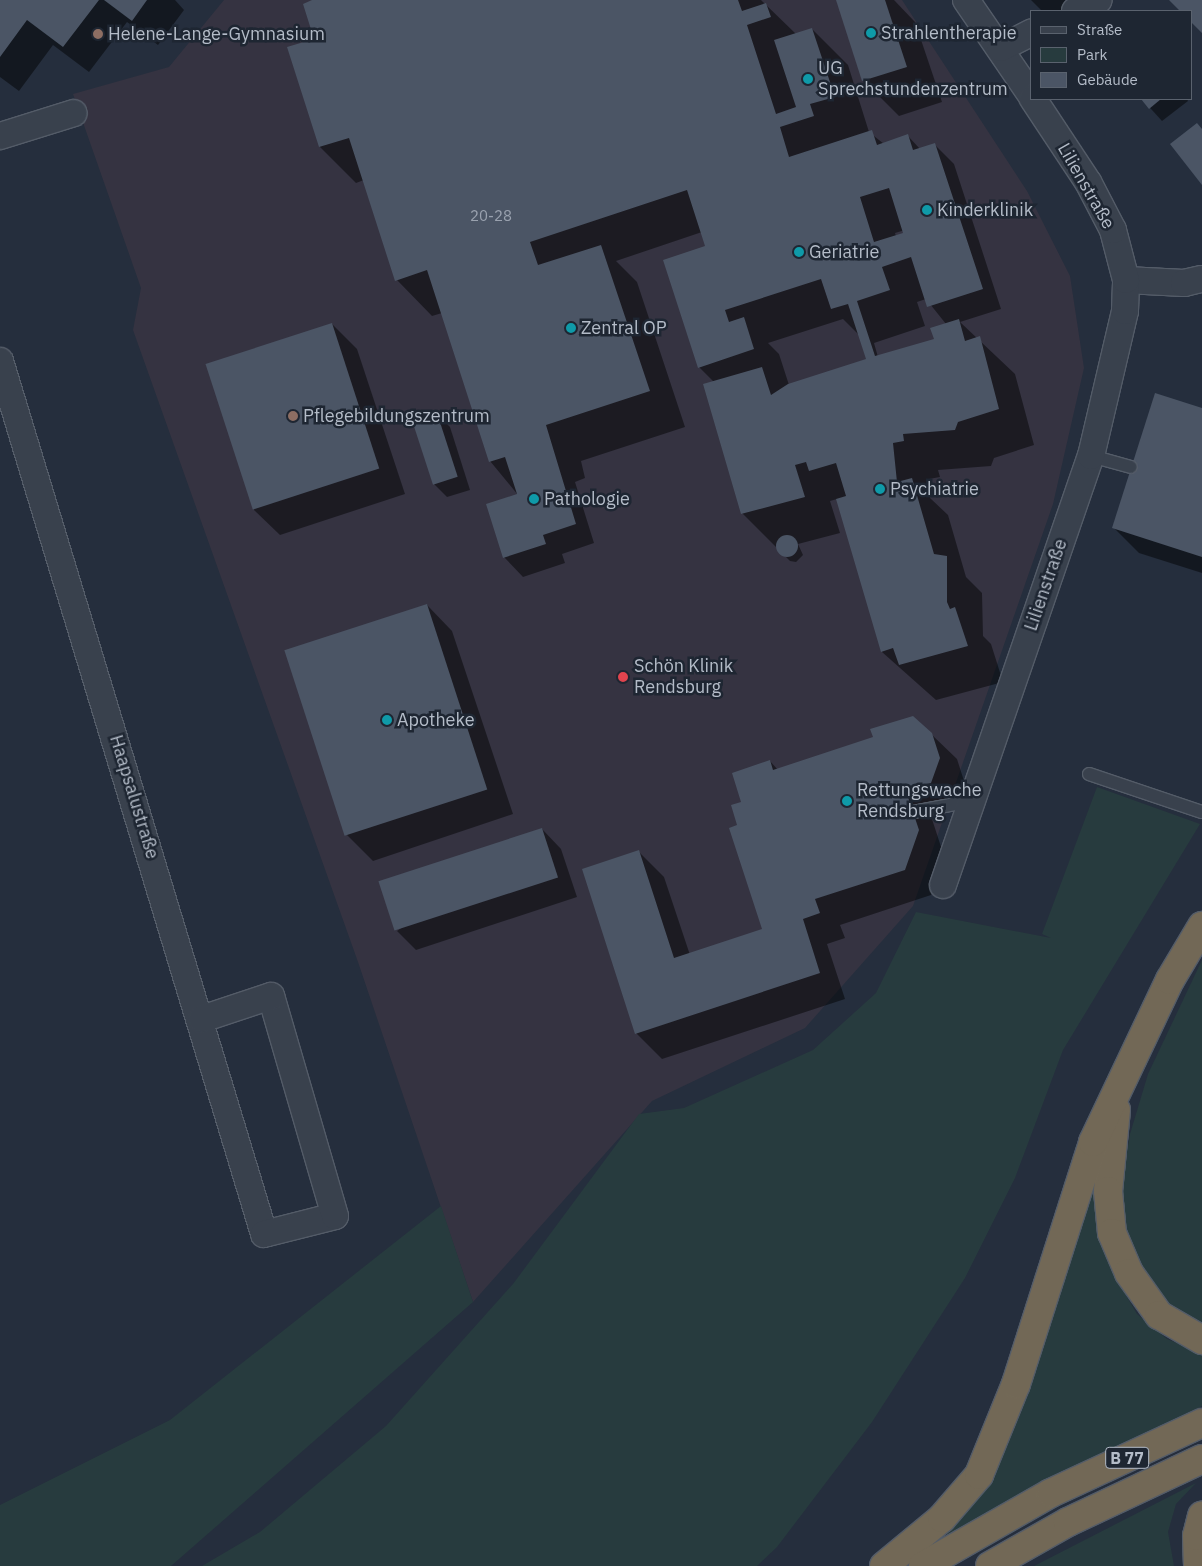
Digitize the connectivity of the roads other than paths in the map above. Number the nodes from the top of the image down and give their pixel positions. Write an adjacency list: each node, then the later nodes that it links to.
1 (966, 0): 5 (street)
2 (1099, 0): 3 (street)
3 (1077, 10)
4 (1030, 34): 5 (street)
5 (1001, 48): 6 (street)
6 (1030, 93)
7 (1034, 100): 11 (street, Lilienstraße)
8 (74, 113): 9 (street)
9 (0, 136)
10 (1202, 279): 11 (street)
11 (1126, 280): 13 (street, Lilienstraße)
12 (0, 361): 21 (street, Haapsalustraße)
13 (1091, 456): 14 (lane); 16 (street, Lilienstraße)
14 (1131, 467)
15 (1089, 774): 18 (lane)
16 (972, 801): 17 (lane); 19 (street, Lilienstraße)
17 (914, 812)
18 (1202, 812)
19 (943, 885)
20 (1202, 926): 22 (highway)
21 (202, 1019): 21 (street, Haapsalustraße)
22 (1117, 1100): 23 (highway); 27 (highway)
23 (1202, 1340)
24 (1202, 1423): 28 (highway, B 77)
25 (1202, 1459): 29 (highway, B 77)
26 (1202, 1516): 30 (highway)
27 (884, 1566)
28 (924, 1566)
29 (990, 1566)
30 (1198, 1566)

